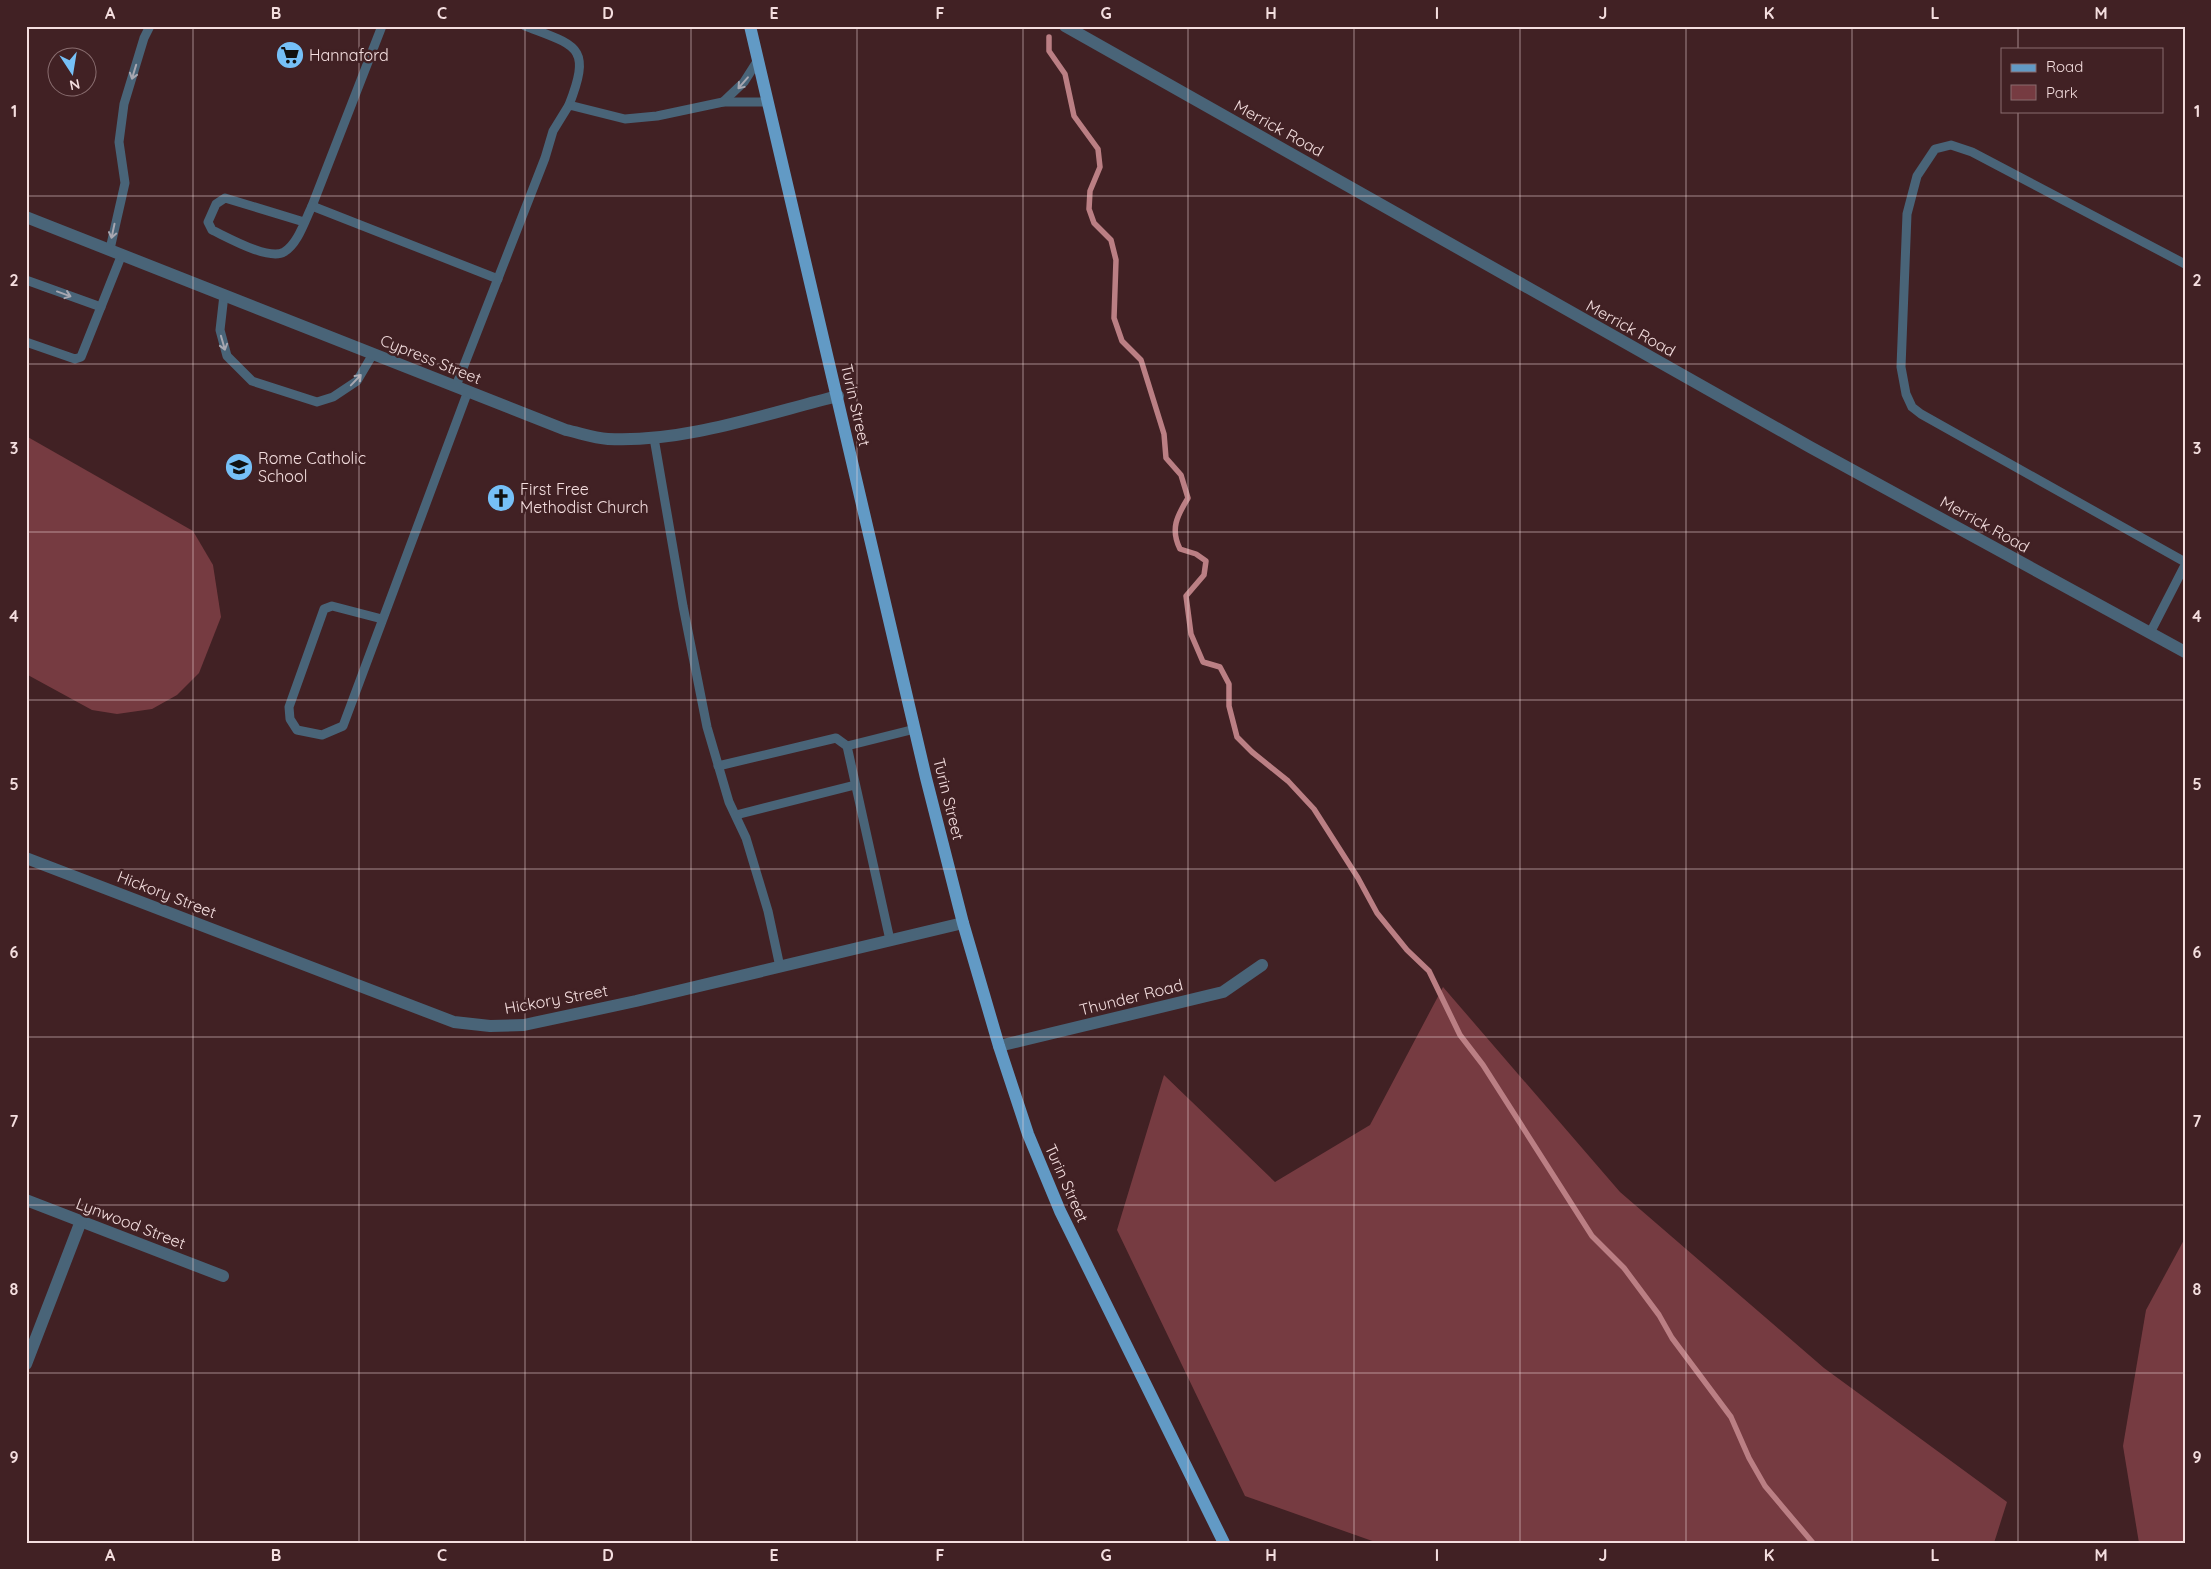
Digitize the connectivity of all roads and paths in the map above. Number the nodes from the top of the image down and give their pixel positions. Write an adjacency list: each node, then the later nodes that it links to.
1 (150, 26): 13 (lane, one-way to 13)
2 (382, 26): 10 (lane)
3 (525, 26): 9 (lane)
4 (750, 26): 6 (main road, Turin Street)
5 (1065, 26): 27 (street, Merrick Road)
6 (758, 60): 7 (lane, one-way to 7); 8 (main road, Turin Street)
7 (723, 102): 8 (lane); 9 (lane)
8 (768, 102): 23 (main road, Turin Street)
9 (569, 105): 17 (lane)
10 (312, 206): 12 (lane); 17 (lane)
11 (27, 219): 13 (street, Cypress Street)
12 (304, 222): 12 (lane)
13 (110, 250): 14 (street, Cypress Street)
14 (122, 254): 18 (street, Cypress Street); 19 (lane)
15 (2185, 264): 25 (lane)
16 (26, 280): 19 (lane, one-way to 19)
17 (498, 280): 22 (lane)
18 (224, 295): 21 (street, Cypress Street); 21 (lane, one-way to 21)
19 (101, 307): 20 (lane)
20 (26, 342)
21 (373, 354): 22 (street, Cypress Street)
22 (462, 389): 24 (street, Cypress Street); 26 (lane)
23 (838, 396): 24 (street, Cypress Street); 29 (main road, Turin Street)
24 (654, 438): 31 (lane)
25 (2185, 564): 27 (lane)
26 (382, 620): 26 (lane)
27 (2150, 633): 28 (street, Merrick Road)
28 (2185, 652)
29 (915, 729): 30 (lane); 35 (main road, Turin Street)
30 (847, 746): 31 (lane); 32 (lane)
31 (718, 766): 33 (lane)
32 (856, 785): 33 (lane); 36 (lane)
33 (736, 815): 38 (lane)
34 (26, 858): 38 (street, Hickory Street)
35 (963, 923): 36 (street, Hickory Street); 39 (main road, Turin Street)
36 (890, 940): 38 (street, Hickory Street)
37 (1262, 965): 39 (street, Thunder Road)
38 (780, 967)
39 (999, 1046): 44 (main road, Turin Street)
40 (26, 1200): 41 (street, Lynwood Street)
41 (81, 1221): 42 (street, Lynwood Street); 43 (street)
42 (223, 1276)
43 (26, 1364)
44 (1224, 1543)

